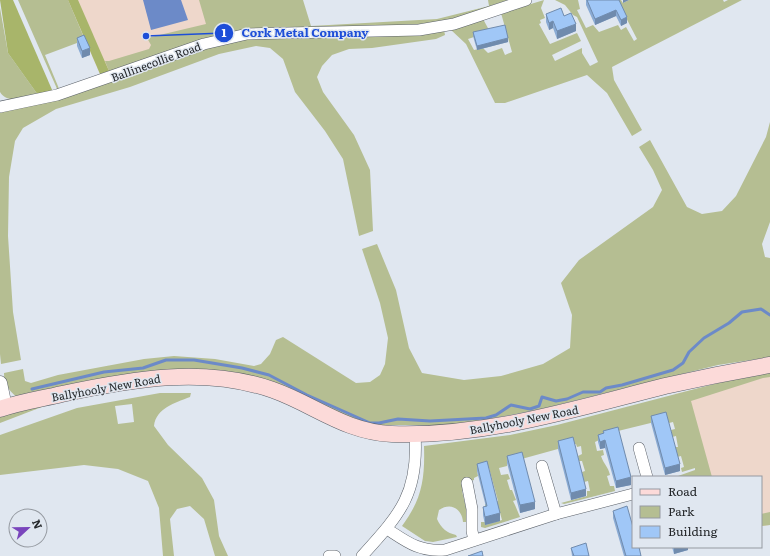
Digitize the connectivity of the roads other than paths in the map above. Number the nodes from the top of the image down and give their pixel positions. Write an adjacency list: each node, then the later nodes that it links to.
1 (526, 0): 2 (street, Ballinecollie Road)
2 (0, 107)
3 (770, 365): 6 (main road, Ballyhooly New Road)
4 (0, 383): 5 (street)
5 (3, 408): 6 (main road, Ballyhooly New Road)
6 (415, 434): 13 (street)
7 (639, 448): 9 (street)
8 (542, 466): 12 (street)
9 (647, 476)
10 (467, 483): 14 (street)
11 (632, 494): 12 (street)
12 (556, 514): 14 (street)
13 (387, 528): 14 (street); 17 (street)
14 (474, 540)
15 (329, 556): 16 (street)
16 (335, 556)
17 (362, 556)

